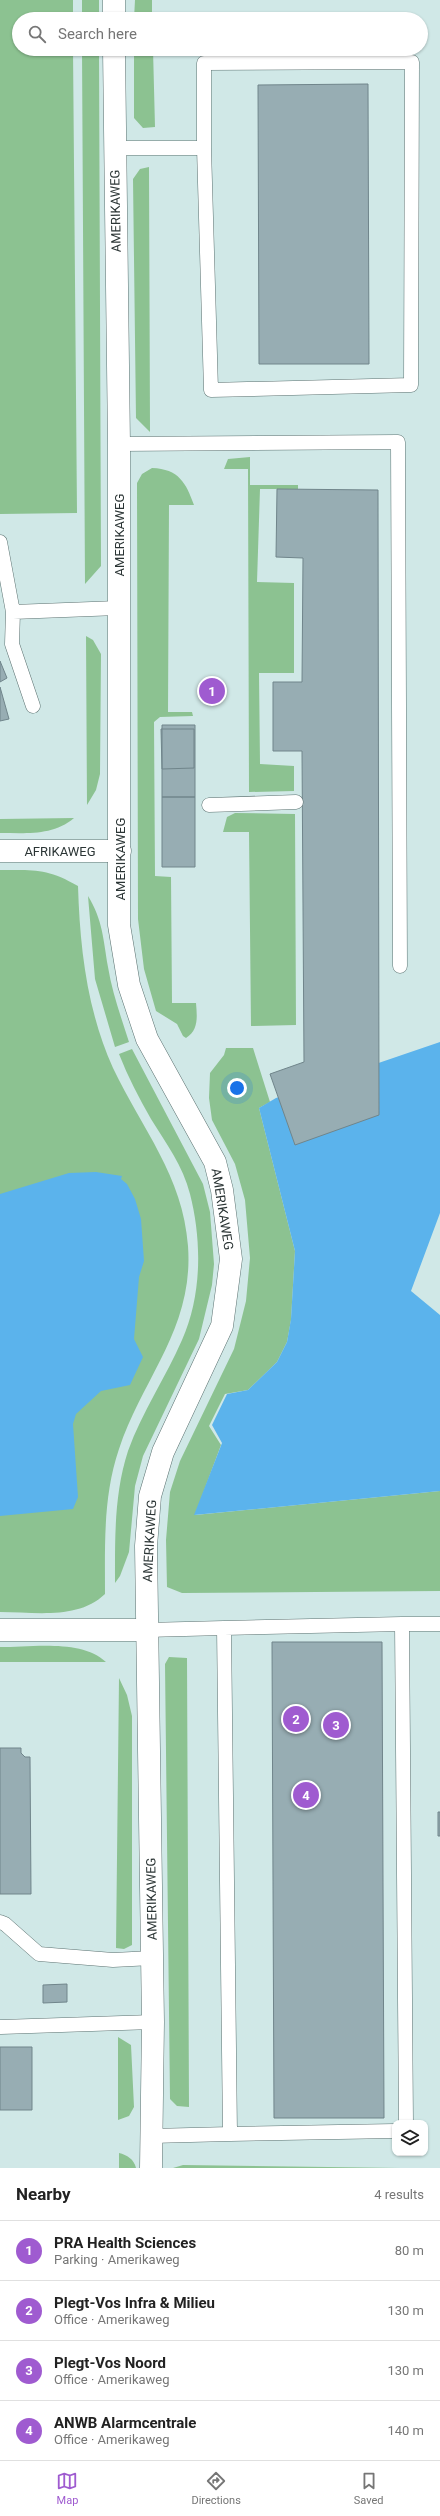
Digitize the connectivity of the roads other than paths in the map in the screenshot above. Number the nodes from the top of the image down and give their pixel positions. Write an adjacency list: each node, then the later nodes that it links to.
1 (114, 0): 2 (street)
2 (114, 12)
3 (114, 56): 4 (street, AMERIKAWEG)
4 (114, 148): 5 (lane); 6 (street, AMERIKAWEG)
5 (204, 148): 5 (lane)
6 (119, 444): 8 (street, AMERIKAWEG); 15 (lane)
7 (0, 542): 9 (lane)
8 (118, 608): 9 (lane); 14 (street, AMERIKAWEG)
9 (13, 612): 10 (lane)
10 (33, 706)
11 (296, 802): 12 (lane)
12 (209, 805)
13 (0, 851): 14 (street, AFRIKAWEG)
14 (120, 851): 20 (street, AMERIKAWEG)
15 (400, 966)
16 (402, 1624): 17 (lane); 18 (lane); 25 (lane)
17 (440, 1624)
18 (224, 1628): 20 (lane); 27 (lane)
19 (0, 1630): 20 (street)
20 (146, 1630): 22 (street, AMERIKAWEG)
21 (0, 1922): 22 (lane)
22 (152, 1958): 23 (street, AMERIKAWEG)
23 (153, 2022): 24 (lane); 28 (street, AMERIKAWEG)
24 (1, 2027)
25 (406, 2120)
26 (392, 2131): 27 (lane)
27 (230, 2134): 28 (lane)
28 (151, 2136): 29 (street, AMERIKAWEG)
29 (151, 2168)

